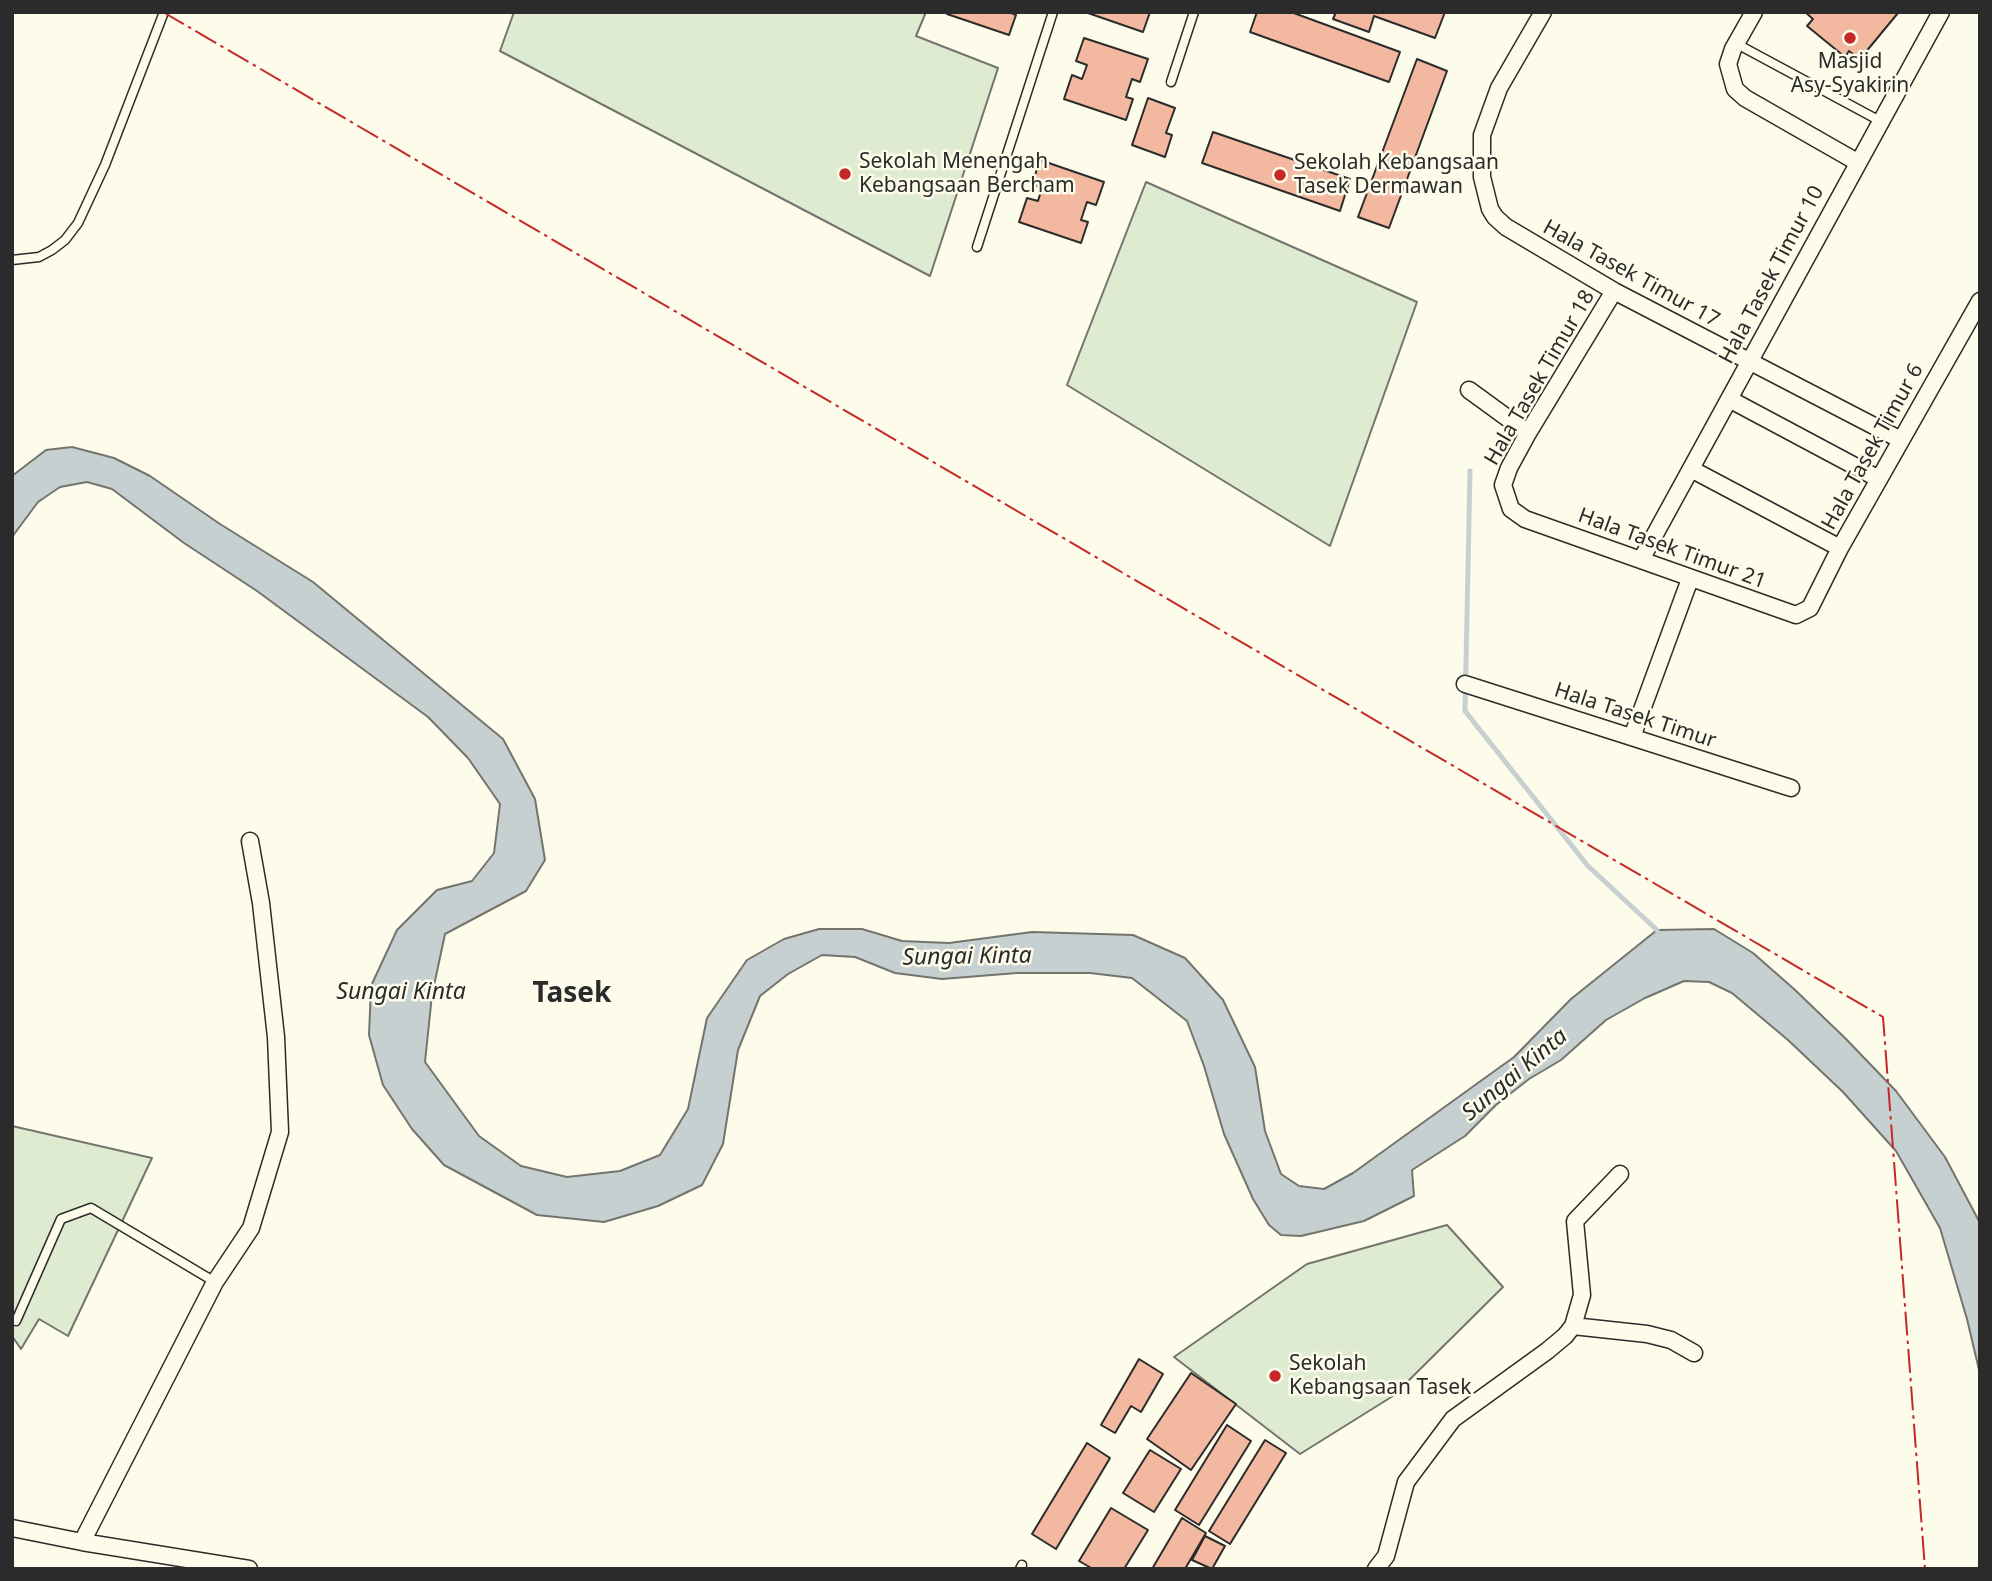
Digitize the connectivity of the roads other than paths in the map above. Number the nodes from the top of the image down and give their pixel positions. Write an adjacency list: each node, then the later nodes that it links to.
1 (164, 12): 12 (lane)
2 (1053, 12): 11 (lane)
3 (1194, 12): 8 (lane)
4 (1543, 12): 13 (street, Hala Tasek Timur 17)
5 (1754, 12): 7 (street)
6 (1941, 12): 9 (street, Hala Tasek Timur 10)
7 (1737, 44): 9 (lane); 10 (street)
8 (1171, 82)
9 (1880, 121): 10 (street, Hala Tasek Timur 10)
10 (1857, 162): 15 (street, Hala Tasek Timur 10)
11 (977, 247)
12 (12, 260)
13 (1614, 291): 15 (street, Hala Tasek Timur 17); 18 (street, Hala Tasek Timur 18)
14 (1980, 301): 19 (street, Hala Tasek Timur 6)
15 (1749, 362): 17 (street, Hala Tasek Timur 10); 19 (street, Hala Tasek Timur 17)
16 (1469, 390): 18 (street)
17 (1729, 399): 20 (street, Hala Tasek Timur 10); 21 (street)
18 (1528, 433): 22 (street, Hala Tasek Timur 18)
19 (1900, 440): 21 (street, Hala Tasek Timur 6)
20 (1691, 469): 23 (street); 24 (street, Hala Tasek Timur 10)
21 (1879, 479): 23 (street, Hala Tasek Timur 6)
22 (1525, 519): 24 (street, Hala Tasek Timur 21)
23 (1840, 548): 26 (street, Hala Tasek Timur 6)
24 (1642, 558): 25 (street, Hala Tasek Timur 21)
25 (1690, 579): 26 (street, Hala Tasek Timur 21); 28 (street)
26 (1804, 613)
27 (1465, 684): 28 (street, Hala Tasek Timur)
28 (1632, 737): 29 (street, Hala Tasek Timur)
29 (1791, 788)
30 (250, 841): 32 (street)
31 (1619, 1174): 34 (street)
32 (215, 1282): 33 (lane); 37 (street)
33 (16, 1321)
34 (1573, 1326): 35 (street); 39 (street)
35 (1694, 1353)
36 (12, 1528): 37 (street)
37 (82, 1542): 38 (street)
38 (249, 1569)
39 (1376, 1569)

